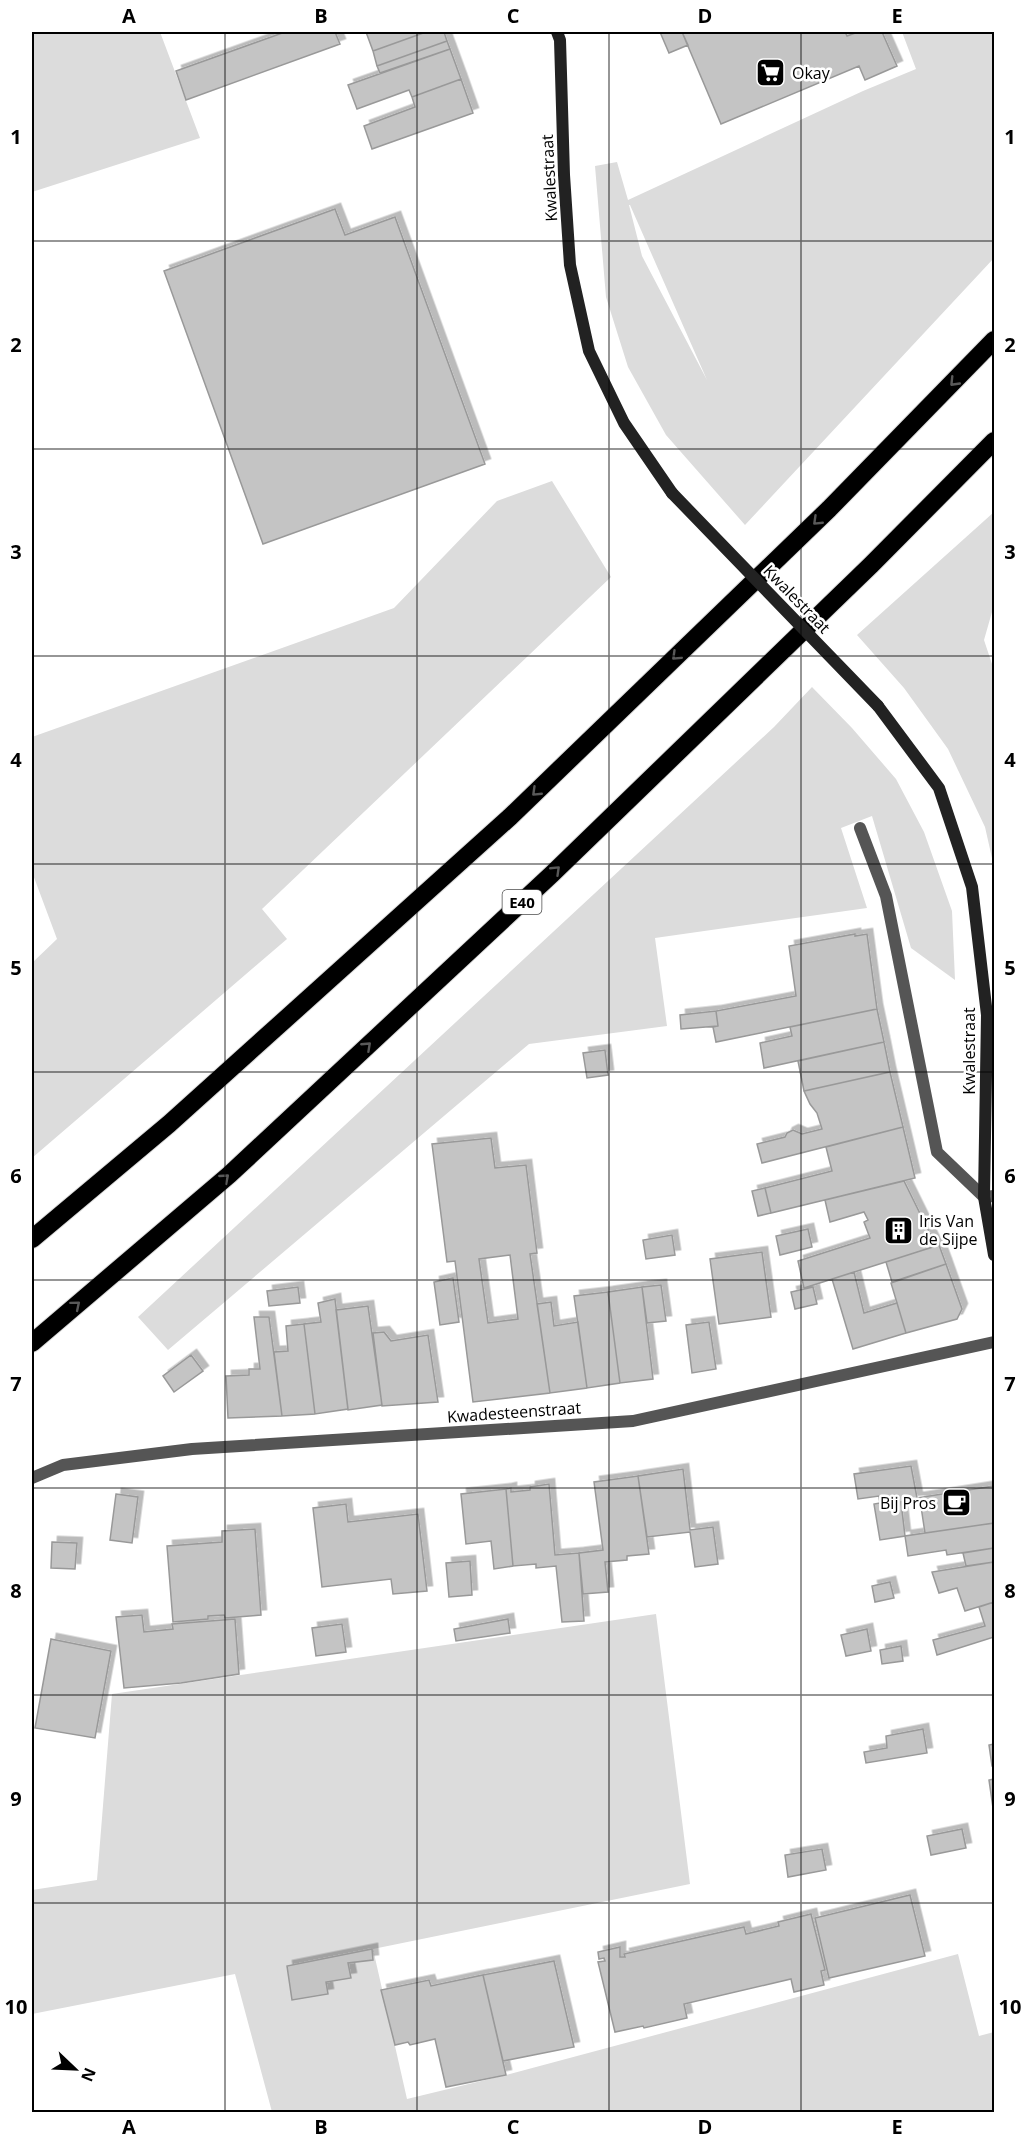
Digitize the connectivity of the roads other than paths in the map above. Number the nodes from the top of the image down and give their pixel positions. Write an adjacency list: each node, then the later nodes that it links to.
1 (558, 32): 5 (street, Kwalestraat, bridge)
2 (994, 340): 6 (highway, one-way to 6)
3 (994, 441): 9 (highway, E40, one-way to 3)
4 (860, 828): 5 (street)
5 (989, 1196): 7 (street, Kwalestraat)
6 (32, 1239)
7 (994, 1255)
8 (994, 1342): 10 (street, Kwadesteenstraat)
9 (32, 1343)
10 (32, 1478)

